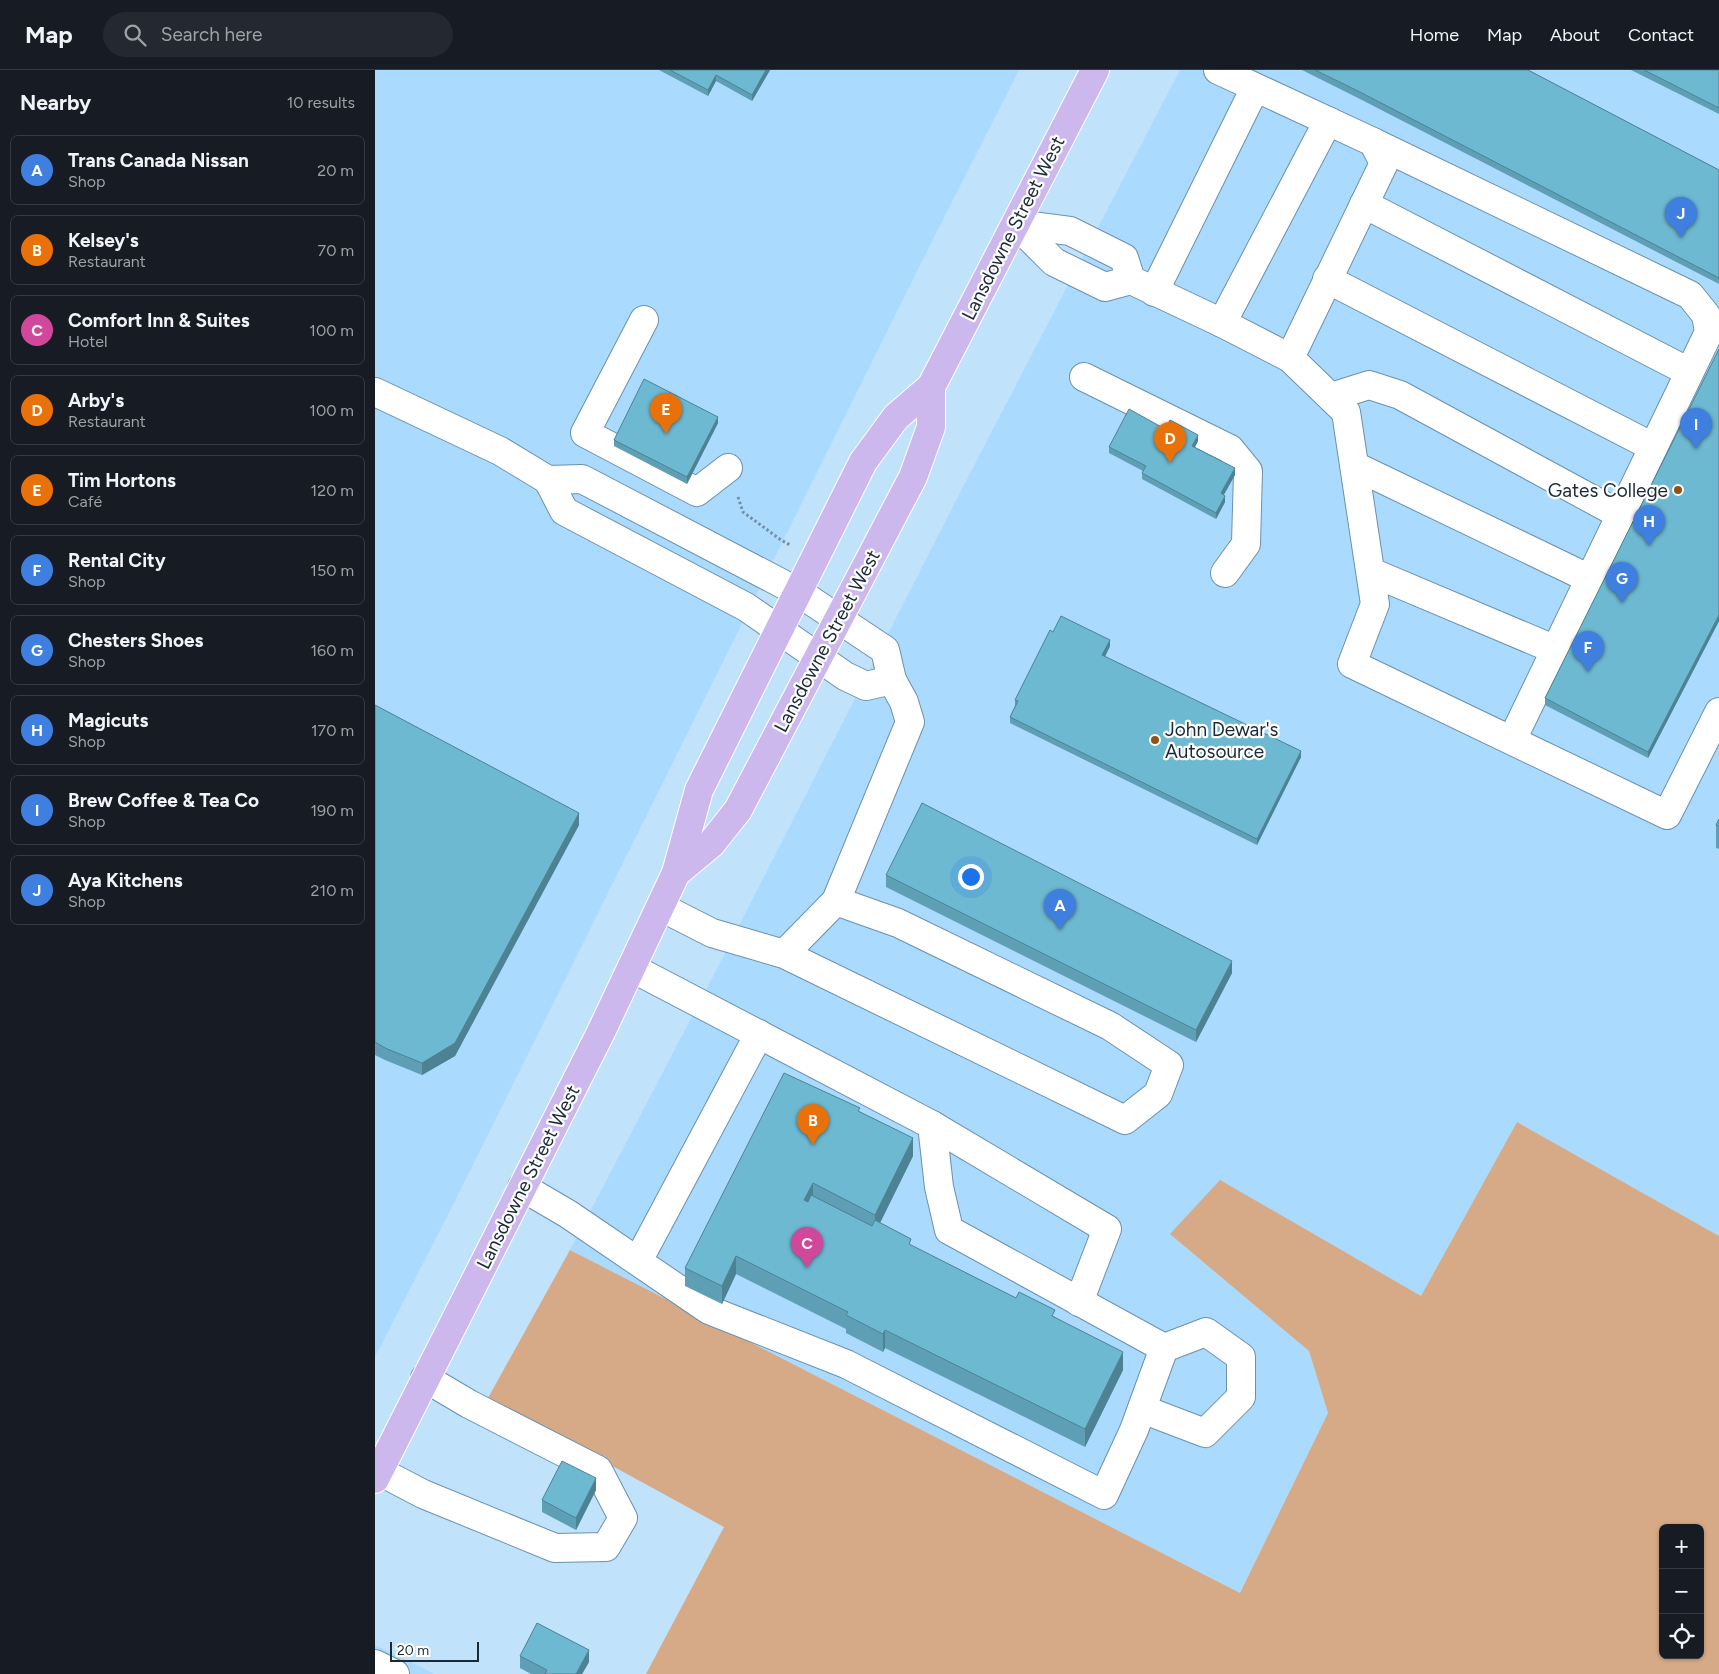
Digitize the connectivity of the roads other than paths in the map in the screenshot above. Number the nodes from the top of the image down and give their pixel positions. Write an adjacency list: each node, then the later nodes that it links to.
1 (1095, 70): 7 (main road, Lansdowne Street West)
2 (1218, 70): 3 (lane)
3 (1255, 88): 4 (lane); 9 (lane)
4 (1329, 121): 5 (lane); 11 (lane)
5 (1373, 142): 6 (lane); 13 (lane)
6 (1364, 204): 8 (lane); 13 (lane)
7 (1016, 224): 9 (lane); 15 (main road, Lansdowne Street West)
8 (1327, 280): 12 (lane); 18 (lane)
9 (1142, 286): 11 (lane)
10 (644, 320): 20 (lane)
11 (1222, 323): 12 (lane)
12 (1290, 358): 17 (lane)
13 (1689, 372): 18 (lane)
14 (1084, 376): 24 (lane)
15 (931, 387): 26 (main road, Lansdowne Street West); 27 (main road, Lansdowne Street West)
16 (375, 392): 21 (lane)
17 (1331, 397): 19 (lane); 22 (lane)
18 (1653, 447): 22 (lane)
19 (1355, 466): 23 (lane); 25 (lane)
20 (728, 468)
21 (548, 480): 26 (lane); 28 (lane)
22 (1621, 515): 25 (lane)
23 (1371, 572): 29 (lane); 33 (lane)
24 (1225, 573)
25 (1590, 579): 29 (lane)
26 (797, 592): 27 (lane); 28 (main road, Lansdowne Street West)
27 (839, 619): 30 (main road, Lansdowne Street West); 31 (lane)
28 (778, 630): 30 (lane); 34 (main road, Lansdowne Street West)
29 (1556, 650): 33 (lane)
30 (818, 658): 31 (lane); 34 (main road, Lansdowne Street West)
31 (892, 680): 35 (lane)
32 (1719, 712): 33 (lane)
33 (1512, 740)
34 (676, 873): 36 (main road, Lansdowne Street West)
35 (836, 901): 37 (lane); 37 (lane)
36 (661, 907): 37 (lane); 38 (main road, Lansdowne Street West)
37 (784, 954)
38 (632, 968): 39 (lane); 41 (main road, Lansdowne Street West)
39 (759, 1034): 40 (lane); 42 (lane)
40 (932, 1125): 43 (lane); 43 (lane)
41 (522, 1188): 42 (lane); 45 (main road, Lansdowne Street West)
42 (638, 1262): 46 (lane)
43 (1079, 1302): 44 (lane)
44 (1163, 1348): 46 (lane); 46 (lane)
45 (425, 1378): 47 (main road, Lansdowne Street West); 47 (lane)
46 (1142, 1409)
47 (377, 1475)
48 (375, 1664): 49 (lane)
49 (395, 1674)

